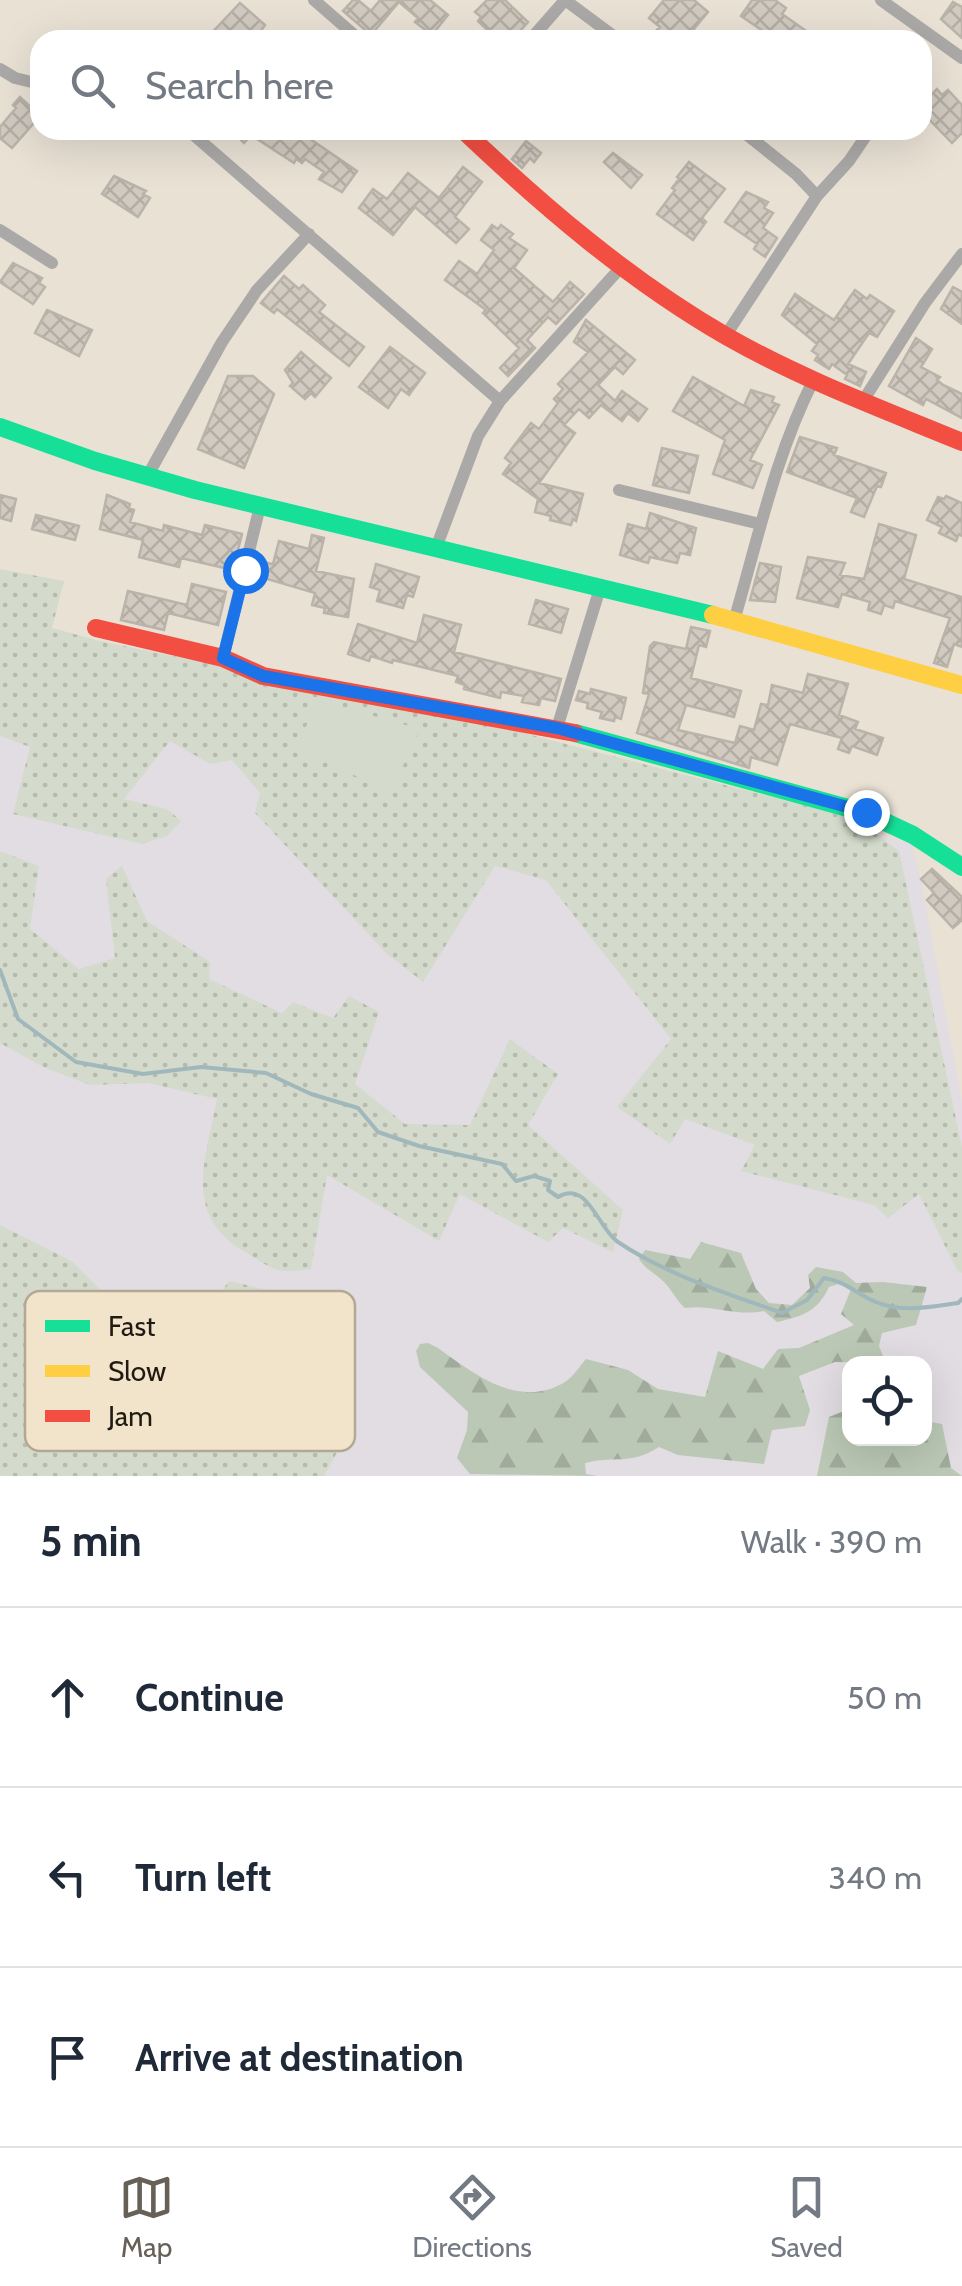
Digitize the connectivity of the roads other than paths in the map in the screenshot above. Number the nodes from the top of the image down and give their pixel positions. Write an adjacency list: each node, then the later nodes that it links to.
1 (565, 0): 5 (street); 6 (street)
2 (881, 0): 7 (street)
3 (318, 1): 4 (street)
4 (349, 30)
5 (539, 30)
6 (606, 30)
7 (924, 30)
8 (932, 36): 9 (street)
9 (962, 58)
10 (0, 68): 11 (street)
11 (30, 82)
12 (200, 140): 18 (street)
13 (474, 140): 21 (street)
14 (754, 140): 16 (street)
15 (863, 140): 16 (street)
16 (817, 196): 22 (street)
17 (0, 230): 20 (street)
18 (309, 234): 24 (street); 28 (street)
19 (962, 254): 25 (street)
20 (52, 263)
21 (623, 266): 22 (street); 24 (street)
22 (726, 335): 23 (street)
23 (814, 379): 25 (street); 31 (street)
24 (500, 400): 32 (street)
25 (864, 401): 27 (street)
26 (0, 427): 28 (street)
27 (962, 442)
28 (148, 475): 30 (street)
29 (620, 490): 31 (street)
30 (260, 506): 32 (street); 36 (street)
31 (760, 524): 34 (street)
32 (436, 548): 33 (street)
33 (601, 586): 34 (street); 38 (street)
34 (734, 621): 37 (street)
35 (96, 628): 36 (street)
36 (223, 658): 38 (street)
37 (962, 685)
38 (557, 728): 39 (street)
39 (962, 867)

